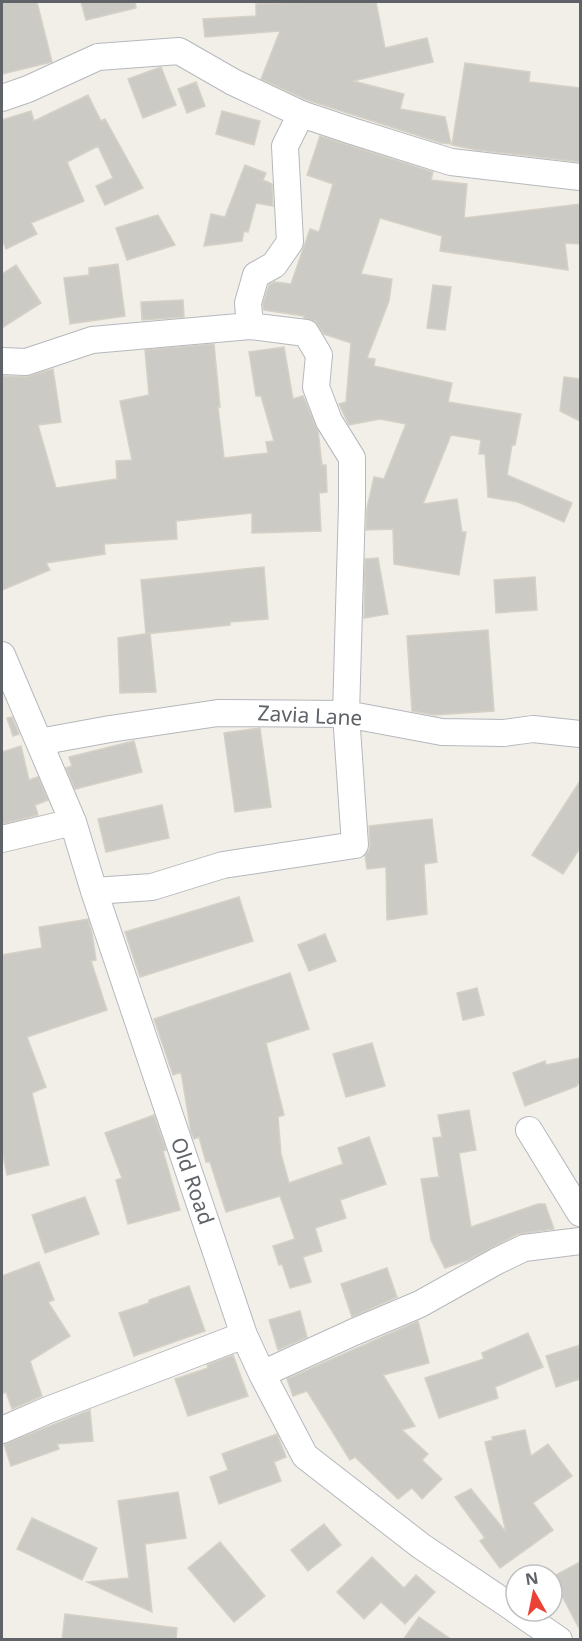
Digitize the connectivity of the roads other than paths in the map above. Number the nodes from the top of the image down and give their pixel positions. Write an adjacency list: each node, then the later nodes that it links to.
1 (2, 98): 2 (street)
2 (301, 114): 3 (street); 4 (street)
3 (580, 177)
4 (250, 326): 5 (street); 7 (street)
5 (2, 361)
6 (2, 655): 9 (street, Old Road)
7 (346, 714): 8 (street, Zavia Lane); 9 (street, Zavia Lane); 12 (street)
8 (580, 734)
9 (39, 742): 10 (street, Old Road)
10 (73, 822): 11 (street); 12 (street, Old Road)
11 (2, 839)
12 (94, 891): 16 (street, Old Road)
13 (529, 1130): 14 (street)
14 (580, 1213)
15 (580, 1241): 17 (street)
16 (244, 1335): 17 (street, Old Road); 18 (street)
17 (262, 1374): 19 (street, Old Road)
18 (2, 1430)
19 (504, 1602)
20 (534, 1623): 21 (street, Old Road)
21 (559, 1640)

